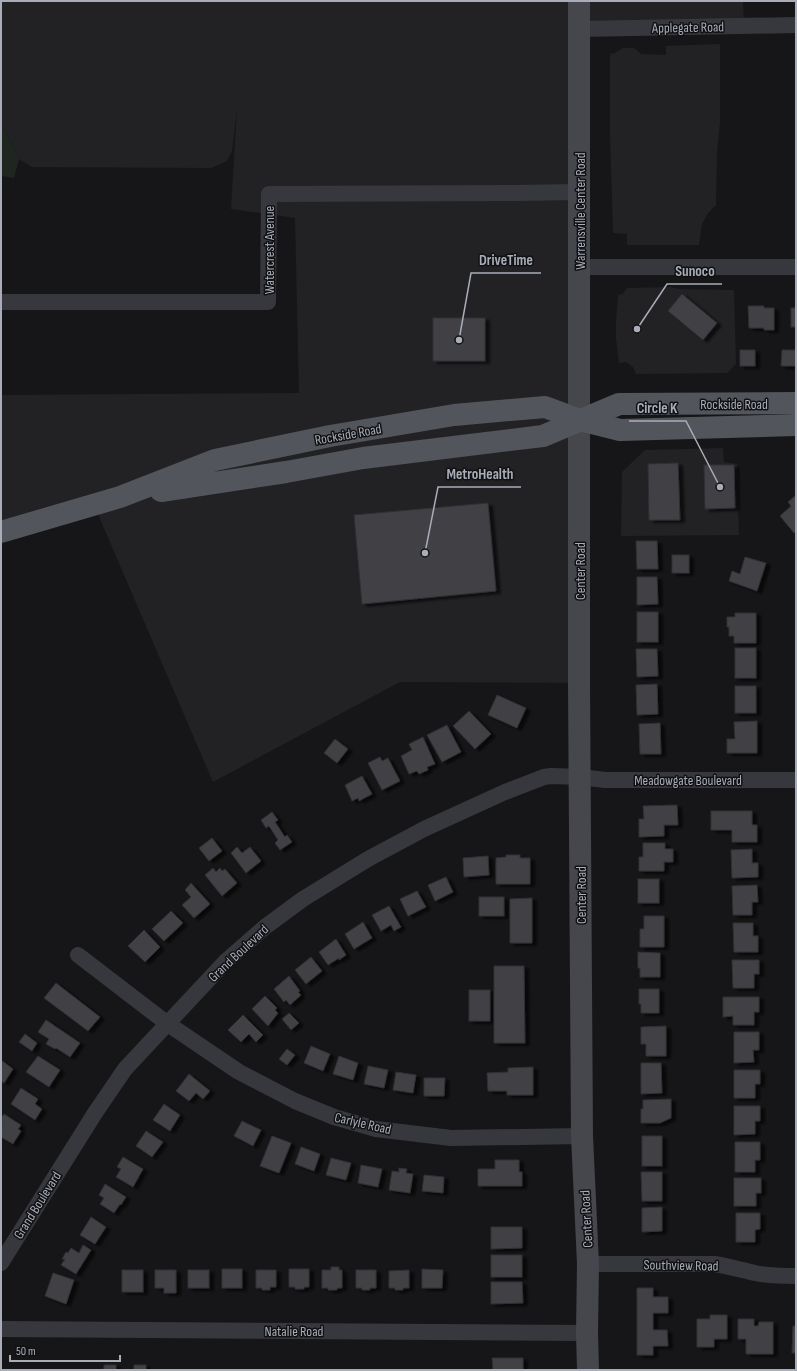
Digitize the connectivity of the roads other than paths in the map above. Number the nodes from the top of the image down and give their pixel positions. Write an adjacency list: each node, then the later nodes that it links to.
1 (579, 1): 3 (main road, Warrensville Center Road)
2 (796, 25): 3 (street, Applegate Road)
3 (580, 29): 4 (main road, Warrensville Center Road)
4 (580, 192): 5 (main road, Warrensville Center Road); 7 (street, Watercrest Avenue)
5 (580, 267): 6 (street); 9 (main road, Warrensville Center Road)
6 (796, 267)
7 (1, 302)
8 (796, 403): 9 (main road, Rockside Road)
9 (580, 420): 10 (main road, Rockside Road); 11 (main road, Rockside Road); 11 (main road, Rockside Road); 13 (main road, Center Road)
10 (796, 425)
11 (120, 497): 12 (main road, Rockside Road)
12 (1, 532)
13 (580, 777): 14 (street, Meadowgate Boulevard); 16 (street, Grand Boulevard); 17 (main road, Center Road)
14 (796, 780)
15 (78, 955): 16 (street, Carlyle Road)
16 (168, 1024): 17 (street, Carlyle Road); 18 (street, Grand Boulevard)
17 (582, 1136): 19 (main road, Center Road)
18 (1, 1264)
19 (588, 1264): 20 (street, Southview Road); 22 (main road, Center Road)
20 (796, 1276)
21 (1, 1329): 22 (street, Natalie Road)
22 (587, 1333): 23 (main road, Center Road)
23 (588, 1370)

